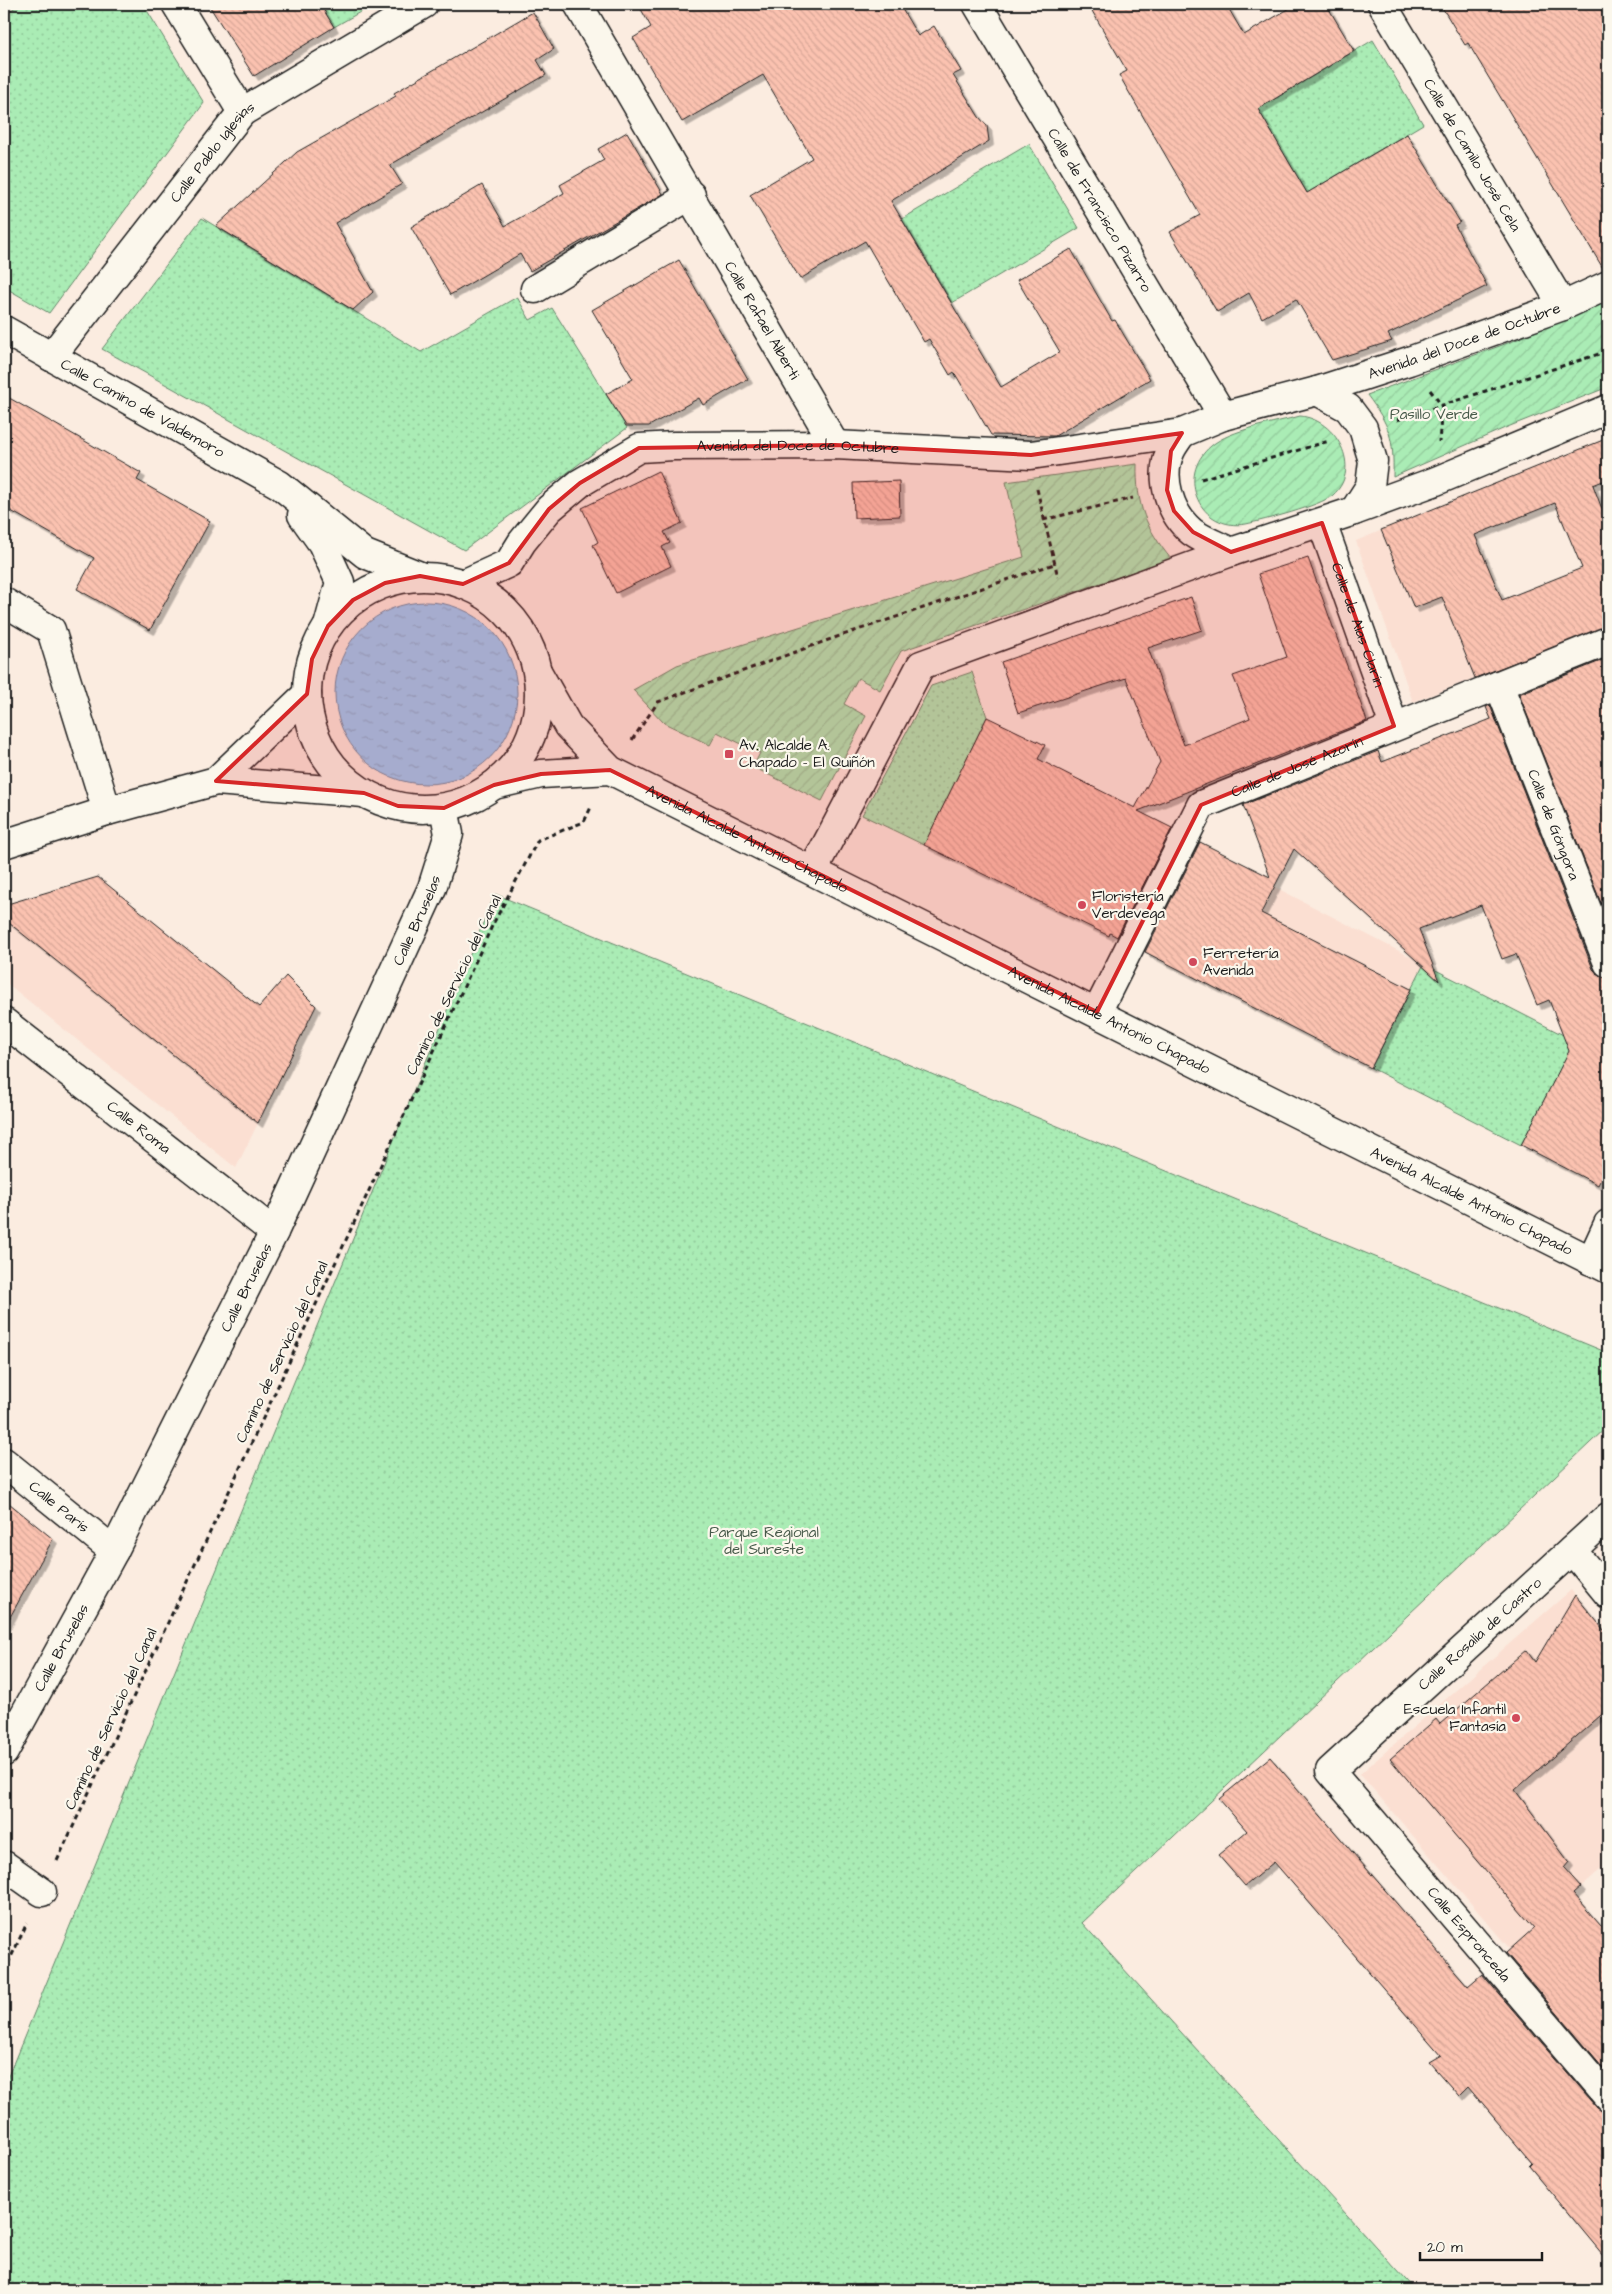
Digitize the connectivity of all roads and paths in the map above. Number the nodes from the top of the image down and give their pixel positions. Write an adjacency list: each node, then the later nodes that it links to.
1 (176, 4): 6 (street)
2 (424, 4): 6 (street, Calle Pablo Iglesias)
3 (578, 4): 7 (street, Calle Rafael Alberti)
4 (977, 4): 16 (street, Calle de Francisco Pizarro)
5 (1382, 4): 10 (street, Calle de Camilo José Cela)
6 (242, 112): 12 (street, Calle Pablo Iglesias)
7 (691, 196): 9 (street); 18 (street, Calle Rafael Alberti)
8 (1608, 285): 10 (street, Avenida del Doce de Octubre)
9 (535, 289)
10 (1563, 306): 13 (street, Avenida del Doce de Octubre)
11 (4, 330): 12 (street, Calle Camino de Valdemoro)
12 (51, 357): 21 (street, Calle Camino de Valdemoro)
13 (1409, 361): 14 (street, Avenida del Doce de Octubre); 20 (path)
14 (1317, 391): 16 (street, Avenida del Doce de Octubre); 22 (street)
15 (1608, 409): 20 (street)
16 (1223, 416): 17 (street, Avenida del Doce de Octubre)
17 (1182, 433): 19 (street, Avenida del Doce de Octubre); 24 (street)
18 (835, 446): 19 (street, Avenida del Doce de Octubre); 27 (street, Avenida del Doce de Octubre)
19 (1031, 455): 25 (path)
20 (1436, 481): 22 (street)
21 (280, 485): 26 (street, Calle Camino de Valdemoro); 30 (street, Calle Camino de Valdemoro)
22 (1354, 511): 23 (street)
23 (1322, 523): 24 (street); 35 (street, Calle de Alas Clarín)
24 (1231, 552): 29 (street)
25 (1054, 564): 29 (path); 36 (path, Camino de Servicio del Canal)
26 (420, 576): 27 (street); 30 (street)
27 (464, 584): 32 (street)
28 (4, 602): 41 (street)
29 (1068, 612): 43 (street)
30 (328, 626): 34 (street)
31 (1608, 641): 33 (street, Calle de José Azorín)
32 (538, 674): 36 (street, Avenida Alcalde Antonio Chapado); 38 (street)
33 (1499, 686): 35 (street, Calle de José Azorín); 44 (street, Calle de Góngora)
34 (307, 694): 37 (street); 39 (street)
35 (1394, 726): 45 (street, Calle de José Azorín)
36 (610, 770): 38 (street, Avenida Alcalde Antonio Chapado); 43 (street, Avenida Alcalde Antonio Chapado); 58 (path, Camino de Servicio del Canal)
37 (216, 781): 39 (street); 41 (street)
38 (494, 786): 40 (street)
39 (364, 793): 40 (street)
40 (444, 808): 48 (street, Calle Bruselas)
41 (107, 811): 42 (street)
42 (4, 844)
43 (813, 870): 45 (street, Avenida Alcalde Antonio Chapado)
44 (1608, 963)
45 (1097, 1012): 49 (street, Avenida Alcalde Antonio Chapado)
46 (4, 1022): 48 (street, Calle Roma)
47 (1608, 1224): 49 (street)
48 (274, 1232): 53 (street, Calle Bruselas)
49 (1600, 1265)
50 (4, 1462): 53 (street, Calle París)
51 (1608, 1517): 52 (street, Calle Rosalía de Castro)
52 (1572, 1550): 54 (street); 56 (street, Calle Rosalía de Castro)
53 (114, 1551): 55 (street, Calle Bruselas)
54 (1608, 1594)
55 (4, 1752)
56 (1330, 1771): 60 (street, Calle Espronceda)
57 (4, 1864): 58 (street)
58 (42, 1892): 59 (path, Camino de Servicio del Canal)
59 (4, 1972)
60 (1608, 2097)

